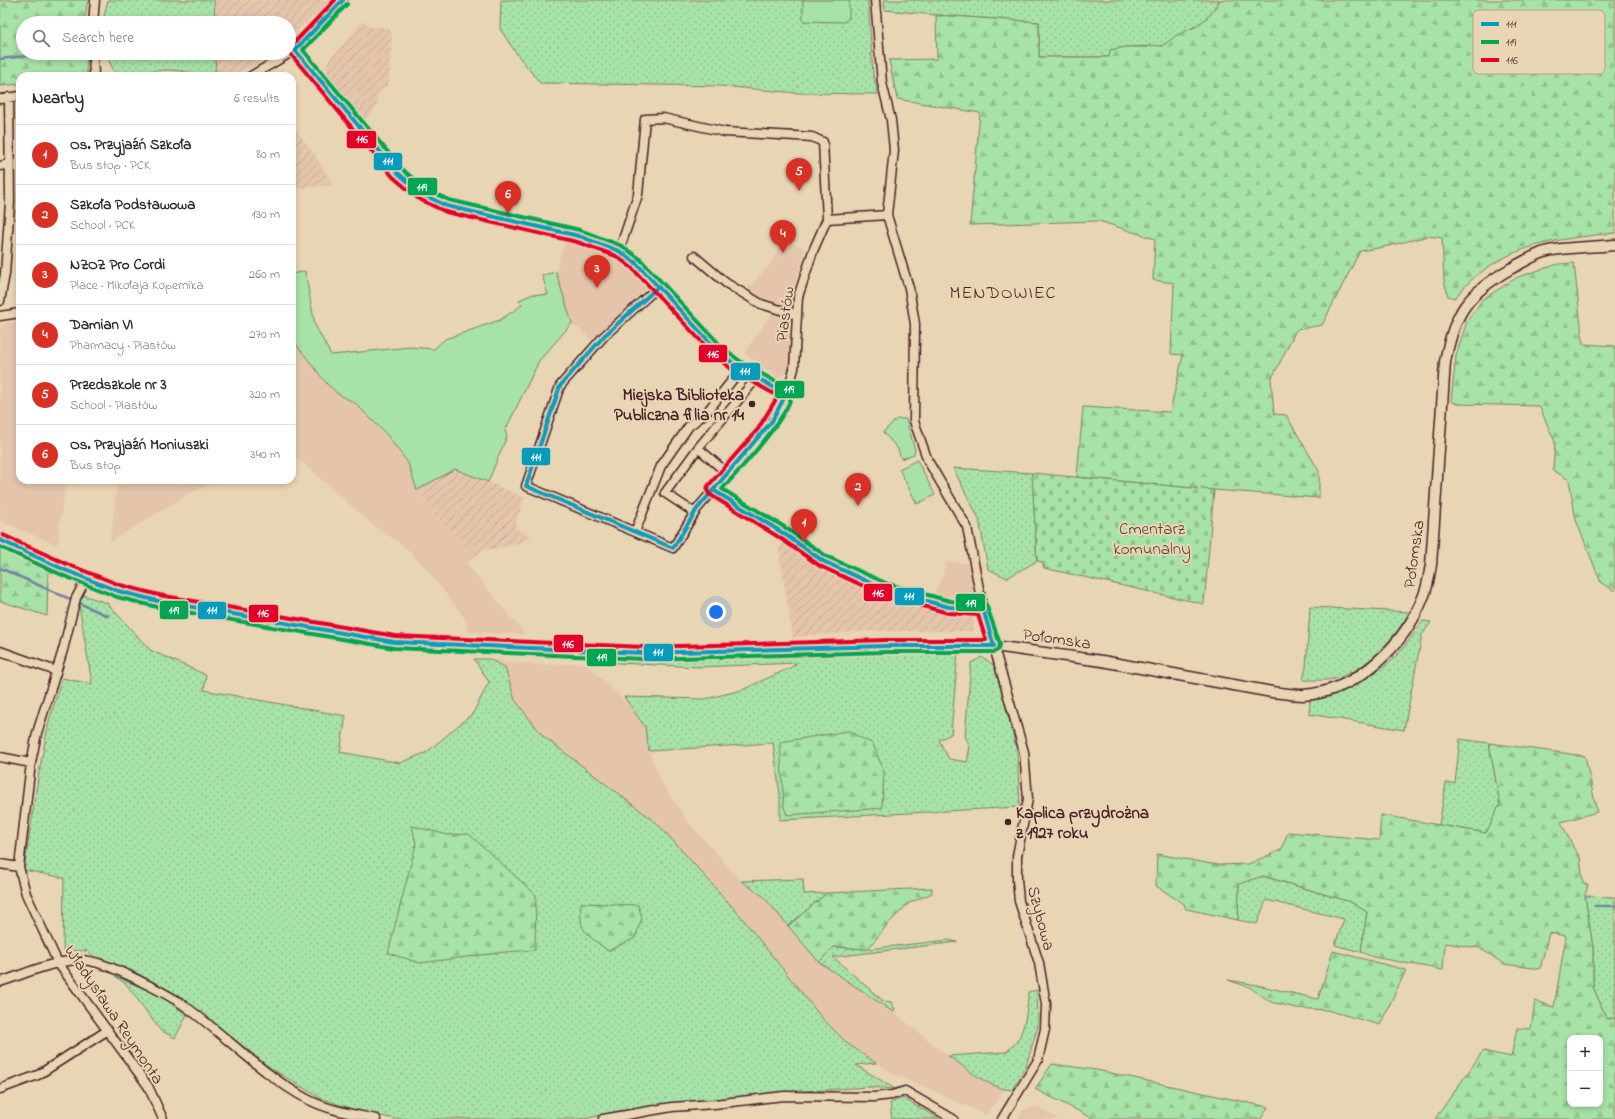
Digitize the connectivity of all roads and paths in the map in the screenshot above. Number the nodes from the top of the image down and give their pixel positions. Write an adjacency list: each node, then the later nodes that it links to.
1 (95, 0): 4 (street)
2 (343, 0): 5 (street)
3 (875, 0): 15 (street)
4 (94, 16)
5 (296, 49)
6 (296, 51): 18 (street)
7 (93, 60): 9 (street)
8 (278, 60): 10 (street)
9 (94, 72)
10 (258, 72)
11 (16, 96): 12 (street)
12 (4, 98): 13 (street)
13 (10, 164): 14 (street); 21 (street)
14 (0, 166)
15 (887, 214): 16 (street); 35 (street, Szybowa)
16 (826, 219): 18 (street, Piastów); 23 (street, Piastów)
17 (1615, 245): 36 (street, Połomska)
18 (619, 250): 20 (street)
19 (694, 256): 23 (street)
20 (658, 287): 25 (street); 32 (street)
21 (0, 301)
22 (16, 314): 24 (street)
23 (797, 315): 27 (street, Piastów)
24 (0, 316)
25 (741, 369): 26 (street); 32 (street)
26 (756, 379): 27 (street); 28 (street)
27 (786, 394): 29 (street, Piastów)
28 (698, 448): 29 (street); 31 (street)
29 (727, 473): 30 (street, Piastów)
30 (713, 490): 31 (street, Piastów); 35 (street)
31 (695, 513): 32 (street, Piastów)
32 (635, 532)
33 (0, 540): 34 (street, Połomska)
34 (86, 579): 36 (street, Połomska); 38 (street, Władysława Reymonta)
35 (983, 609): 36 (street, Szybowa)
36 (994, 646): 51 (street, Szybowa)
37 (0, 652): 38 (street)
38 (56, 671): 40 (street, Władysława Reymonta)
39 (0, 757): 40 (street)
40 (31, 763): 42 (street, Władysława Reymonta)
41 (0, 864): 42 (street)
42 (19, 867): 43 (street, Władysława Reymonta)
43 (58, 962): 44 (street); 45 (street, Władysława Reymonta); 48 (street)
44 (0, 982)
45 (108, 1030): 46 (street); 47 (street, Władysława Reymonta)
46 (0, 1089)
47 (163, 1119)
48 (376, 1119)
49 (603, 1119): 50 (street)
50 (953, 1119)
51 (1002, 1119)

